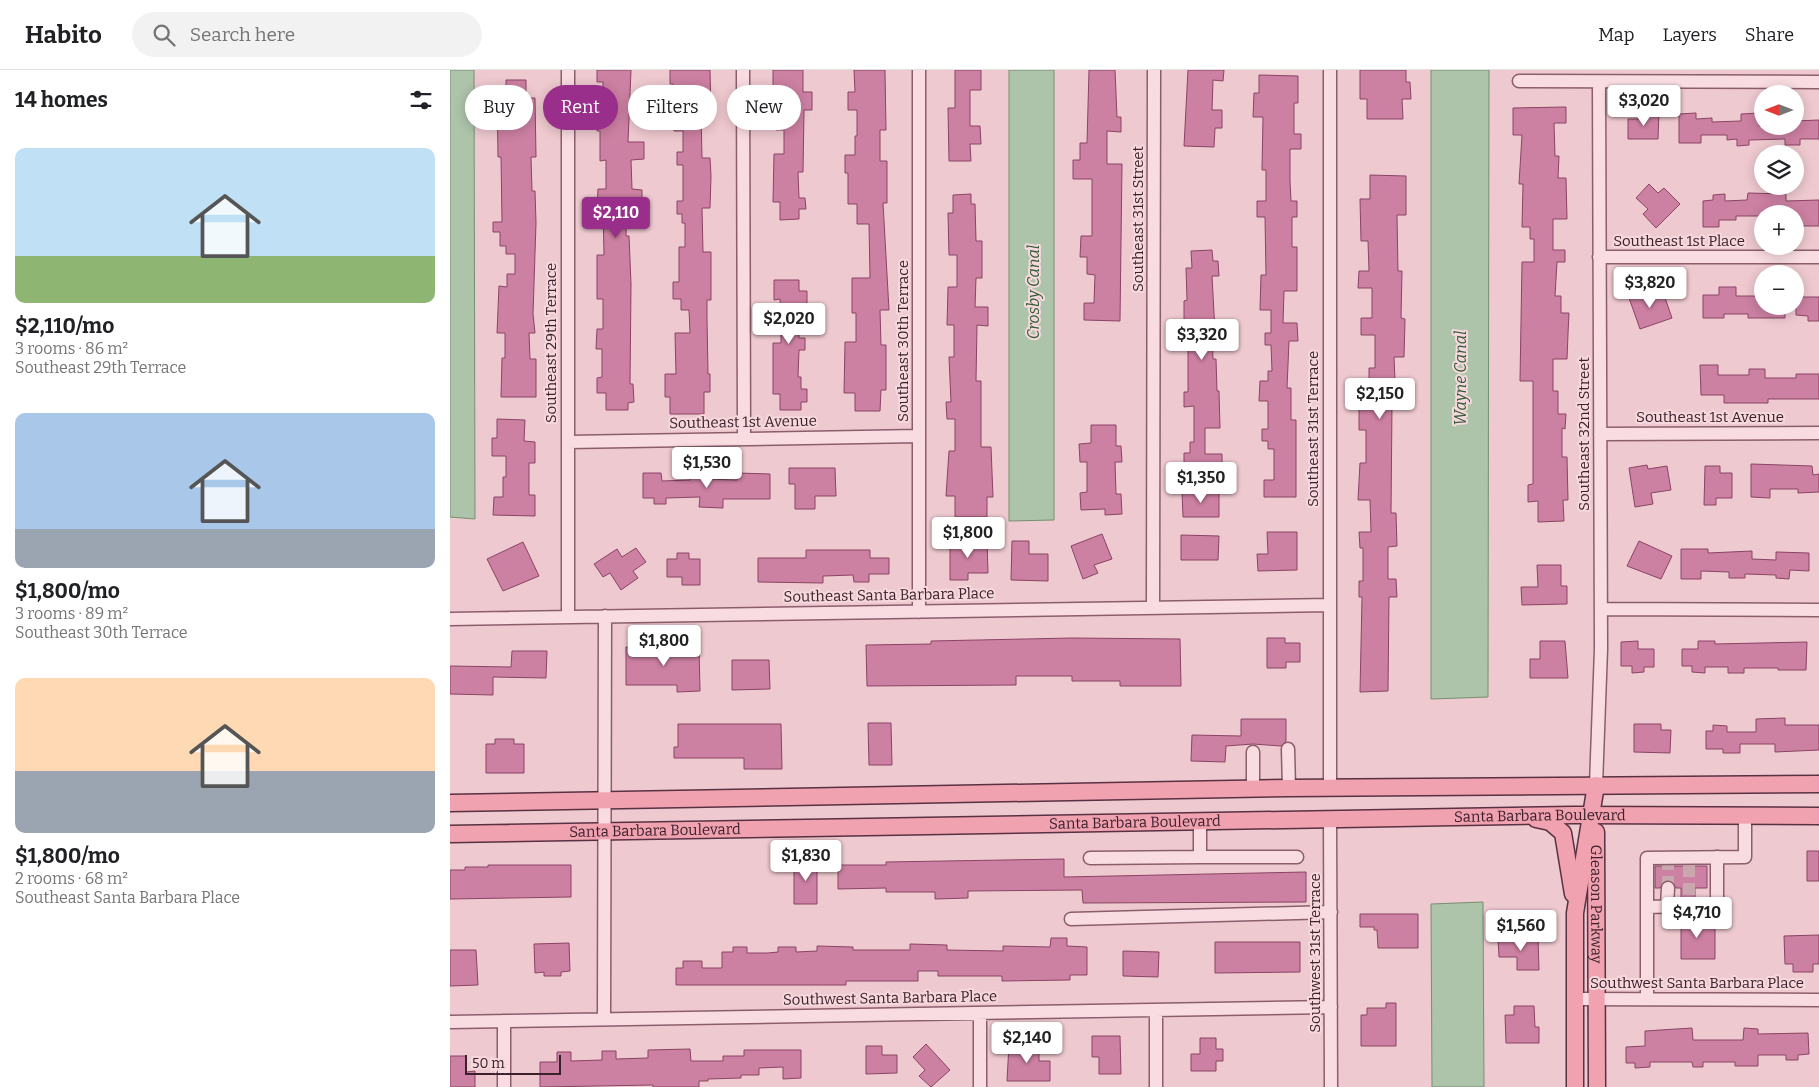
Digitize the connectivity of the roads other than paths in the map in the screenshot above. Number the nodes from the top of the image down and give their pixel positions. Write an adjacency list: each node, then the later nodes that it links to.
1 (568, 70): 15 (street, Southeast 29th Terrace)
2 (743, 70): 14 (street)
3 (919, 70): 13 (street, Southeast 30th Terrace)
4 (1154, 70): 17 (street, Southeast 31st Street)
5 (1330, 70): 16 (street, Southeast 31st Terrace)
6 (1519, 81): 7 (street)
7 (1598, 82): 8 (street); 9 (street, Southeast 32nd Street)
8 (1819, 82)
9 (1598, 257): 10 (street, Southeast 1st Place); 11 (street, Southeast 32nd Street)
10 (1819, 257)
11 (1600, 434): 12 (street, Southeast 1st Avenue); 18 (street, Southeast 32nd Street)
12 (1819, 434)
13 (918, 436): 14 (street, Southeast 1st Avenue); 20 (street, Southeast 30th Terrace)
14 (744, 438): 15 (street, Southeast 1st Avenue)
15 (568, 442): 22 (street, Southeast 29th Terrace)
16 (1329, 606): 17 (street, Southeast Santa Barbara Place); 29 (street, Southeast 31st Terrace)
17 (1153, 607): 20 (street, Southeast Santa Barbara Place)
18 (1601, 609): 19 (street); 27 (street, Southeast 32nd Street)
19 (1819, 610)
20 (919, 612): 21 (street, Southeast Santa Barbara Place)
21 (605, 616): 22 (street, Southeast Santa Barbara Place); 31 (street)
22 (568, 617): 23 (street, Southeast Santa Barbara Place)
23 (450, 619)
24 (1288, 749): 28 (street)
25 (1253, 752): 30 (street)
26 (1819, 784): 27 (main road, Santa Barbara Boulevard)
27 (1596, 785): 29 (main road, Santa Barbara Boulevard); 33 (main road, Gleason Parkway)
28 (1289, 788): 29 (main road, Santa Barbara Boulevard); 30 (main road, Santa Barbara Boulevard)
29 (1330, 788)
30 (1253, 789): 31 (main road, Santa Barbara Boulevard)
31 (604, 800): 32 (main road, Santa Barbara Boulevard); 39 (street)
32 (450, 803)
33 (1594, 814): 34 (main road, Santa Barbara Boulevard); 35 (main road, Santa Barbara Boulevard); 51 (main road, Gleason Parkway); 55 (main road, Gleason Parkway)
34 (1523, 816): 37 (main road, Santa Barbara Boulevard); 51 (main road)
35 (1745, 816): 36 (main road, Santa Barbara Boulevard); 43 (street)
36 (1819, 816)
37 (1330, 819): 38 (main road, Santa Barbara Boulevard); 50 (street, Southwest 31st Terrace)
38 (1200, 821): 39 (main road, Santa Barbara Boulevard); 41 (street)
39 (604, 831): 40 (main road, Santa Barbara Boulevard); 60 (street)
40 (450, 834)
41 (1200, 857): 42 (street); 44 (street)
42 (1297, 857)
43 (1717, 857): 48 (street); 49 (street)
44 (1090, 858)
45 (1668, 888): 46 (street)
46 (1667, 906): 47 (street); 49 (street)
47 (1681, 906)
48 (1695, 906)
49 (1648, 907): 53 (street)
50 (1331, 912): 52 (street); 57 (street, Southwest 31st Terrace)
51 (1575, 913): 54 (main road, Gleason Parkway)
52 (1071, 919)
53 (1647, 998): 55 (street, Southwest Santa Barbara Place); 56 (street, Southwest Santa Barbara Place)
54 (1574, 999): 55 (street, Southwest Santa Barbara Place); 67 (main road, Gleason Parkway)
55 (1597, 999): 68 (main road, Gleason Parkway)
56 (1819, 1000)
57 (1331, 1008): 58 (street, Southwest Santa Barbara Place); 66 (street, Southwest 31st Terrace)
58 (1156, 1010): 59 (street, Southwest Santa Barbara Place); 65 (street)
59 (980, 1013): 60 (street, Southwest Santa Barbara Place); 64 (street)
60 (604, 1019): 61 (street, Southwest Santa Barbara Place)
61 (504, 1021): 62 (street, Southwest Santa Barbara Place); 63 (street)
62 (450, 1022)
63 (504, 1087)
64 (980, 1087)
65 (1156, 1087)
66 (1332, 1087)
67 (1575, 1087)
68 (1597, 1087)

